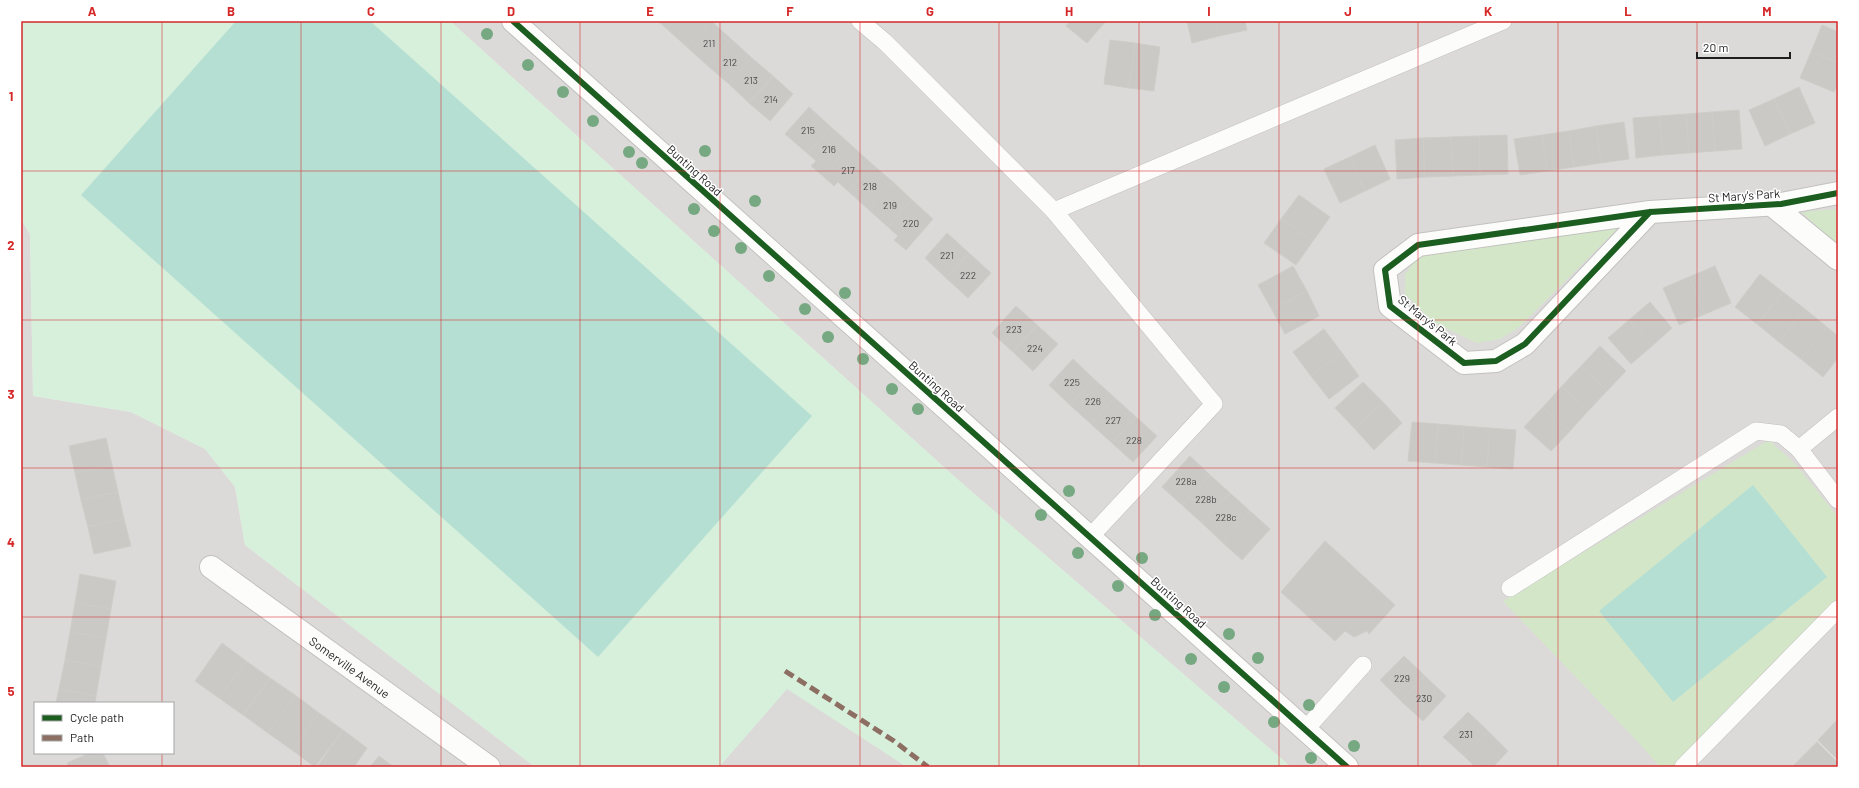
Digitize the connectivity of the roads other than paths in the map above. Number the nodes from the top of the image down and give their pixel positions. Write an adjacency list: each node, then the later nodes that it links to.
1 (513, 21): 12 (street, Bunting Road)
2 (860, 21): 6 (lane)
3 (1503, 21): 6 (lane)
4 (1838, 194): 5 (street, St Mary's Park)
5 (1772, 204): 7 (street, St Mary's Park); 8 (street, St Mary's Park)
6 (1054, 211): 12 (lane)
7 (1650, 212): 7 (street, St Mary's Park)
8 (1838, 259)
9 (1838, 417): 10 (lane)
10 (1799, 449): 11 (lane); 14 (lane)
11 (1838, 500)
12 (1090, 537): 17 (street, Bunting Road)
13 (211, 567): 18 (street, Somerville Avenue)
14 (1510, 588)
15 (1838, 609): 20 (lane)
16 (1363, 665): 17 (lane)
17 (1305, 730): 19 (street, Bunting Road)
18 (489, 767)
19 (1347, 767)
20 (1683, 767)

